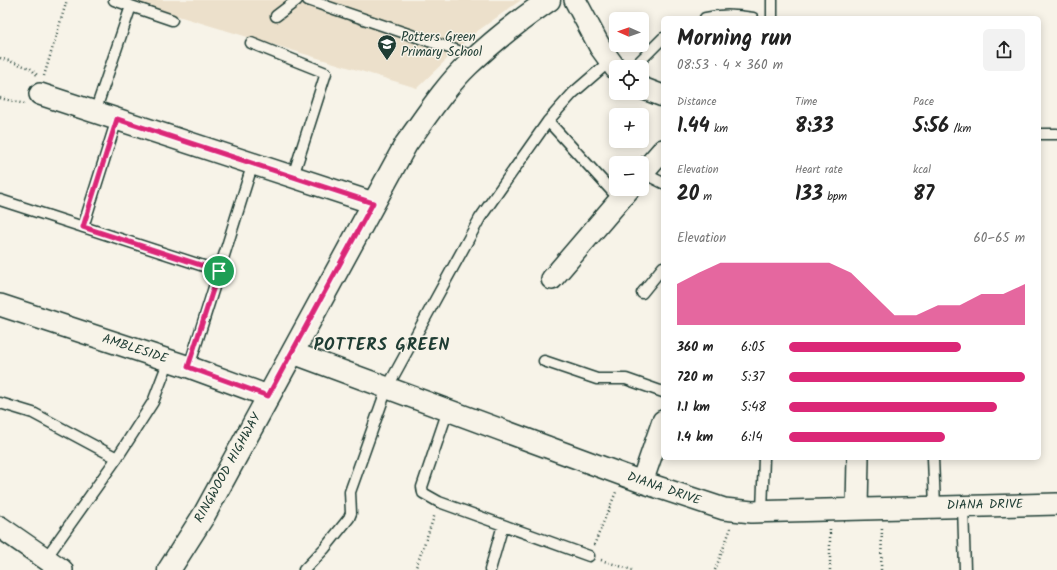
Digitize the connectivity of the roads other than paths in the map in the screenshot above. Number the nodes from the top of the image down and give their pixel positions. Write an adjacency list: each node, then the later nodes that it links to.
1 (114, 0): 7 (lane)
2 (297, 0): 8 (lane)
3 (308, 0): 15 (lane)
4 (549, 0): 15 (street, RINGWOOD HIGHWAY)
5 (575, 0): 16 (street)
6 (772, 0): 11 (lane)
7 (131, 6): 12 (lane); 22 (lane)
8 (276, 16)
9 (714, 16): 10 (lane)
10 (743, 16)
11 (772, 16)
12 (172, 20)
13 (661, 40): 17 (lane)
14 (251, 43): 30 (lane)
15 (476, 57): 36 (street, RINGWOOD HIGHWAY)
16 (609, 60)
17 (641, 60)
18 (609, 68): 24 (lane)
19 (649, 91): 21 (street)
20 (40, 94): 22 (street)
21 (661, 95)
22 (95, 112): 23 (street)
23 (117, 119): 28 (street); 37 (lane)
24 (548, 121): 32 (lane); 47 (lane)
25 (1041, 134): 26 (lane)
26 (1057, 134)
27 (661, 152): 29 (street)
28 (253, 163): 30 (street); 39 (lane)
29 (649, 166)
30 (293, 176): 36 (street)
31 (649, 177): 33 (lane)
32 (609, 179)
33 (661, 182)
34 (623, 196): 40 (street)
35 (0, 200): 37 (lane)
36 (373, 203): 43 (street, RINGWOOD HIGHWAY)
37 (83, 227): 39 (lane)
38 (661, 269): 41 (lane)
39 (219, 271): 46 (lane)
40 (552, 279)
41 (642, 292)
42 (0, 305): 44 (street, AMBLESIDE)
43 (292, 353): 47 (street, DIANA DRIVE); 49 (street, RINGWOOD HIGHWAY)
44 (169, 360): 46 (street, AMBLESIDE); 53 (lane)
45 (544, 361): 48 (lane)
46 (188, 367): 49 (street, AMBLESIDE)
47 (387, 388): 51 (street, DIANA DRIVE); 68 (lane)
48 (661, 391)
49 (268, 396): 67 (street, RINGWOOD HIGHWAY)
50 (0, 403): 53 (lane)
51 (448, 410): 57 (street, DIANA DRIVE); 63 (lane)
52 (661, 427): 57 (street)
53 (117, 458): 66 (lane)
54 (764, 460): 62 (lane)
55 (858, 460): 61 (street)
56 (933, 460): 59 (lane)
57 (642, 482): 62 (street, DIANA DRIVE)
58 (1057, 504): 60 (street, DIANA DRIVE)
59 (934, 506): 60 (street, DIANA DRIVE); 61 (street, DIANA DRIVE)
60 (963, 506): 70 (lane)
61 (857, 508): 62 (street, DIANA DRIVE)
62 (762, 511)
63 (503, 525): 65 (lane); 69 (lane)
64 (0, 527): 66 (street)
65 (589, 556)
66 (57, 567)
67 (169, 570)
68 (304, 570)
69 (490, 570)
70 (965, 570)

